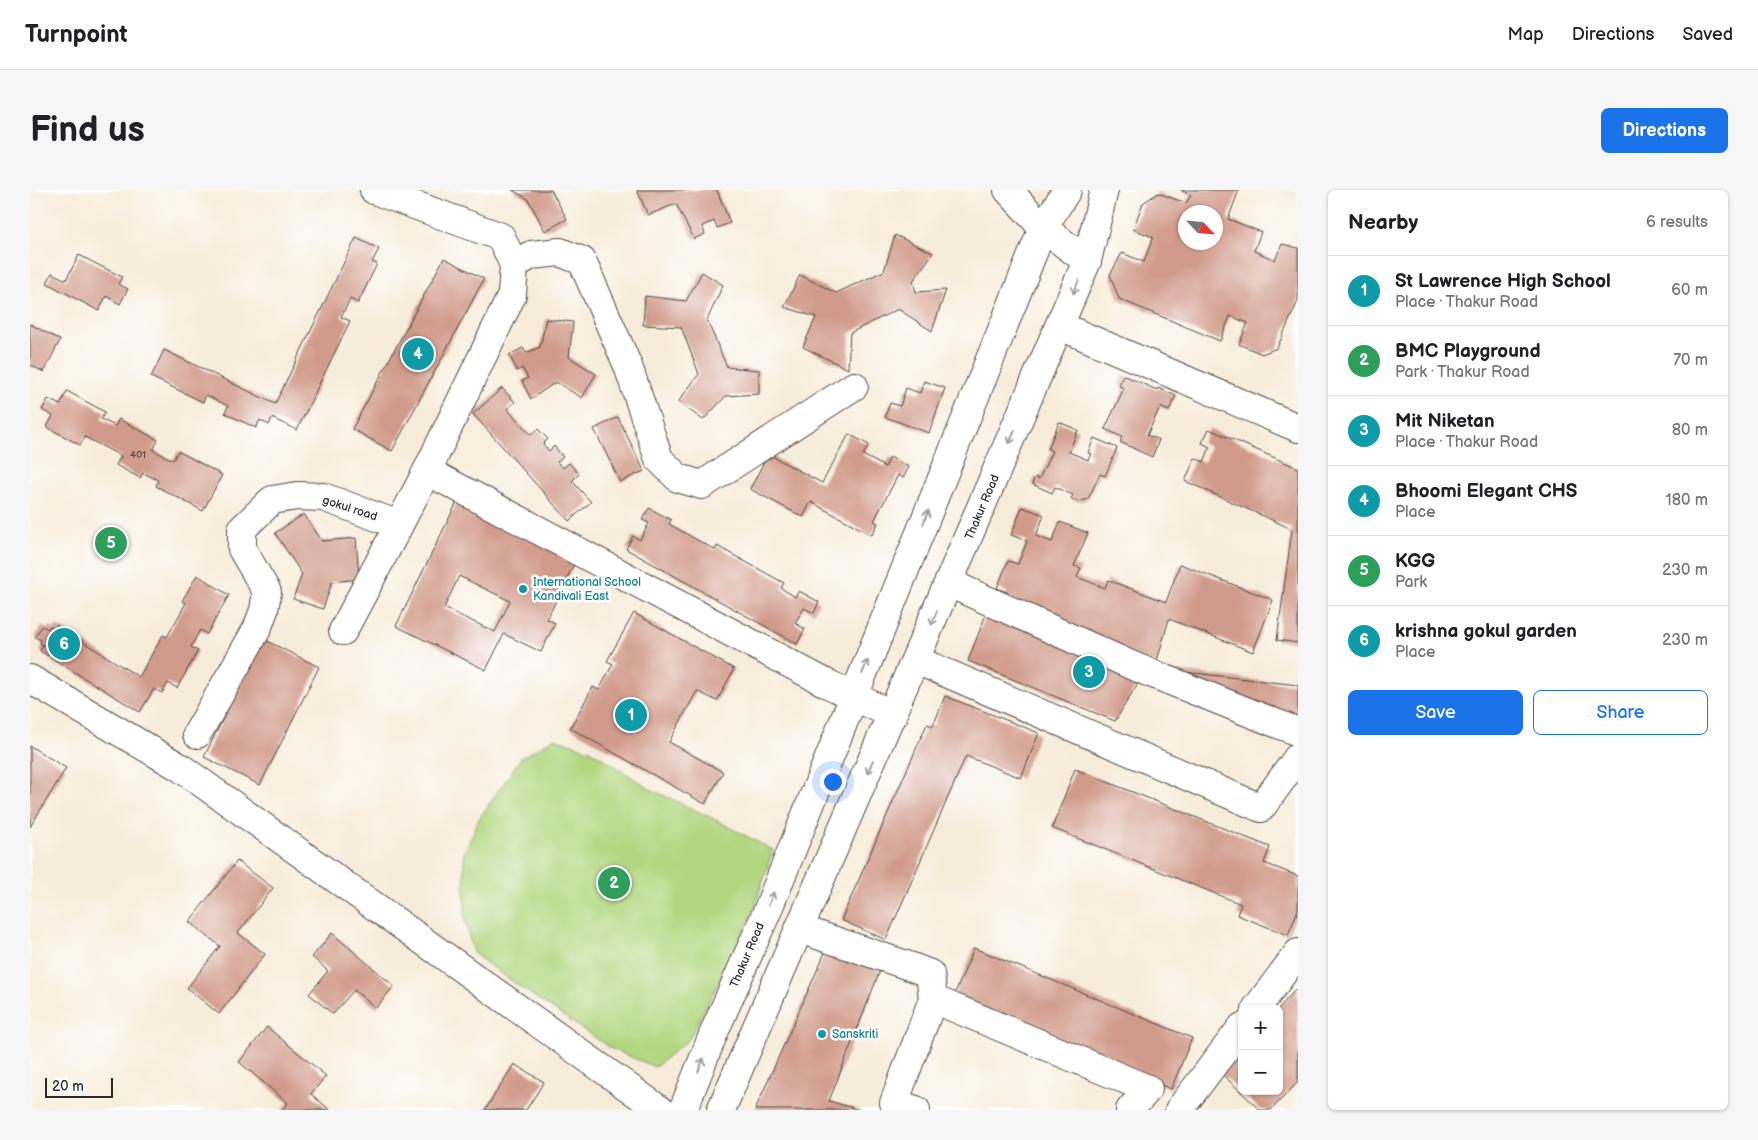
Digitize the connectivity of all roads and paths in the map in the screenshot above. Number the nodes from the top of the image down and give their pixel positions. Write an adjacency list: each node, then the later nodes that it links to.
1 (374, 190): 7 (street)
2 (1008, 190): 5 (street)
3 (1067, 190): 5 (street, Thakur Road)
4 (1104, 190): 6 (street, Thakur Road)
5 (1043, 228): 6 (street); 17 (street, Thakur Road, one-way to 5)
6 (1087, 261): 8 (street, Thakur Road, one-way to 8)
7 (514, 265): 9 (street); 11 (street)
8 (1060, 326): 10 (street); 13 (street, Thakur Road, one-way to 13)
9 (854, 386)
10 (1298, 428)
11 (427, 471): 12 (street); 17 (street)
12 (399, 525): 14 (street); 20 (street, gokul road)
13 (949, 583): 15 (street, Thakur Road, one-way to 15); 19 (street)
14 (343, 631)
15 (916, 660): 18 (street, Thakur Road); 21 (street)
16 (30, 679): 29 (street)
17 (853, 697): 18 (street); 22 (street, Thakur Road)
18 (892, 715): 23 (street, Thakur Road, one-way to 23)
19 (1298, 732)
20 (197, 734)
21 (1298, 757)
22 (811, 800): 23 (street); 30 (street, Thakur Road, one-way to 22)
23 (847, 820): 24 (street, Thakur Road)
24 (800, 929): 26 (street); 31 (street, Thakur Road)
25 (1298, 953): 27 (street)
26 (933, 999): 32 (street); 33 (street)
27 (1259, 1005)
28 (1238, 1032): 34 (street)
29 (660, 1110)
30 (683, 1110)
31 (721, 1110)
32 (916, 1110)
33 (1130, 1110)
34 (1179, 1110)

